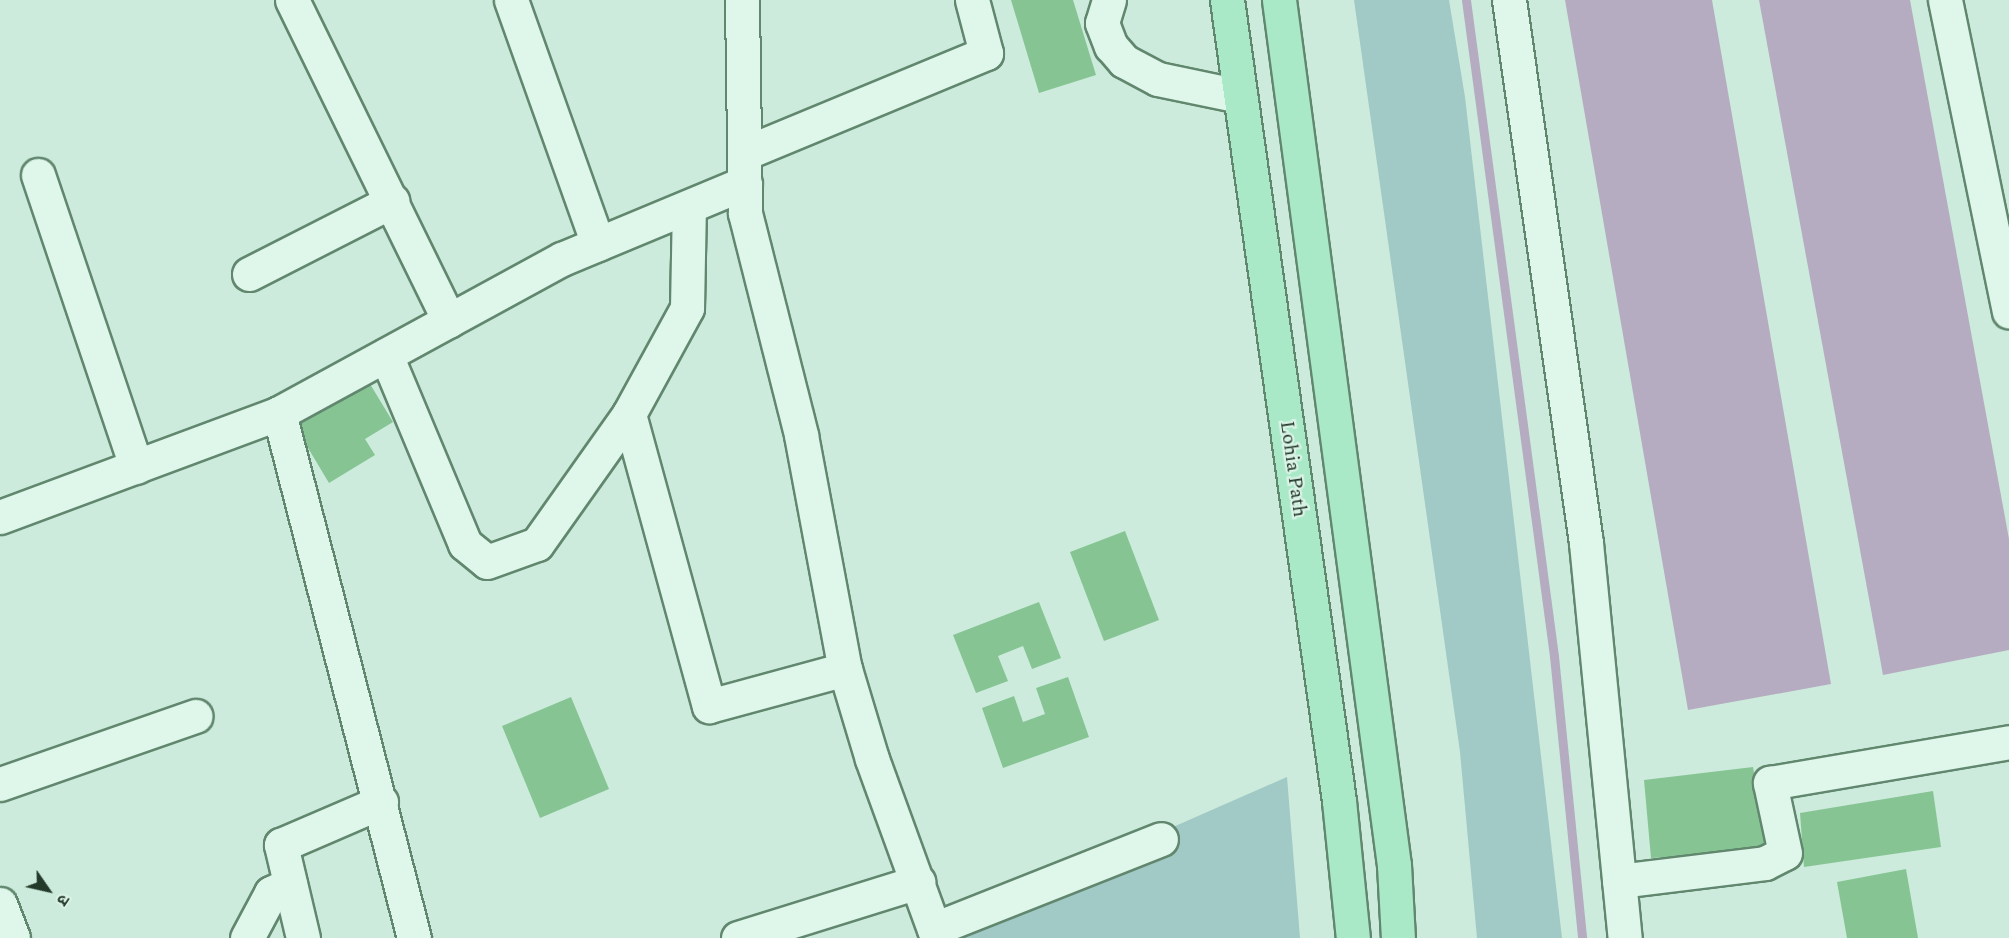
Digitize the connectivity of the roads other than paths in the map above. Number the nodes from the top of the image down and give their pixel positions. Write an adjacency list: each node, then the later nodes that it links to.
1 (292, 0): 13 (street)
2 (511, 0): 15 (street)
3 (742, 0): 11 (street)
4 (972, 0): 11 (street)
5 (1109, 0): 10 (street)
6 (1227, 0): 10 (main road, Lohia Path)
7 (1279, 0): 41 (main road)
8 (1509, 0): 30 (street)
9 (1945, 0): 17 (street)
10 (1240, 96): 40 (main road, Lohia Path)
11 (745, 168): 14 (street); 24 (street)
12 (38, 176): 22 (street)
13 (392, 201): 16 (street); 18 (street)
14 (689, 207): 15 (street); 21 (street)
15 (598, 244): 18 (street)
16 (249, 274)
17 (2009, 311)
18 (449, 321): 19 (street)
19 (386, 355): 20 (street); 21 (street)
20 (279, 413): 22 (street); 28 (street)
21 (629, 414): 24 (street)
22 (136, 467): 23 (street)
23 (0, 517)
24 (845, 669): 31 (street)
25 (195, 716): 27 (street)
26 (2009, 742): 30 (street)
27 (0, 784)
28 (381, 801): 32 (street); 38 (street)
29 (1161, 839): 34 (street)
30 (1620, 881): 42 (street)
31 (918, 882): 34 (street); 39 (street)
32 (290, 884): 36 (street); 37 (street)
33 (0, 904): 35 (street)
34 (936, 933)
35 (13, 938)
36 (247, 938)
37 (303, 938)
38 (414, 938)
39 (738, 938)
40 (1353, 938)
41 (1398, 938)
42 (1625, 938)

